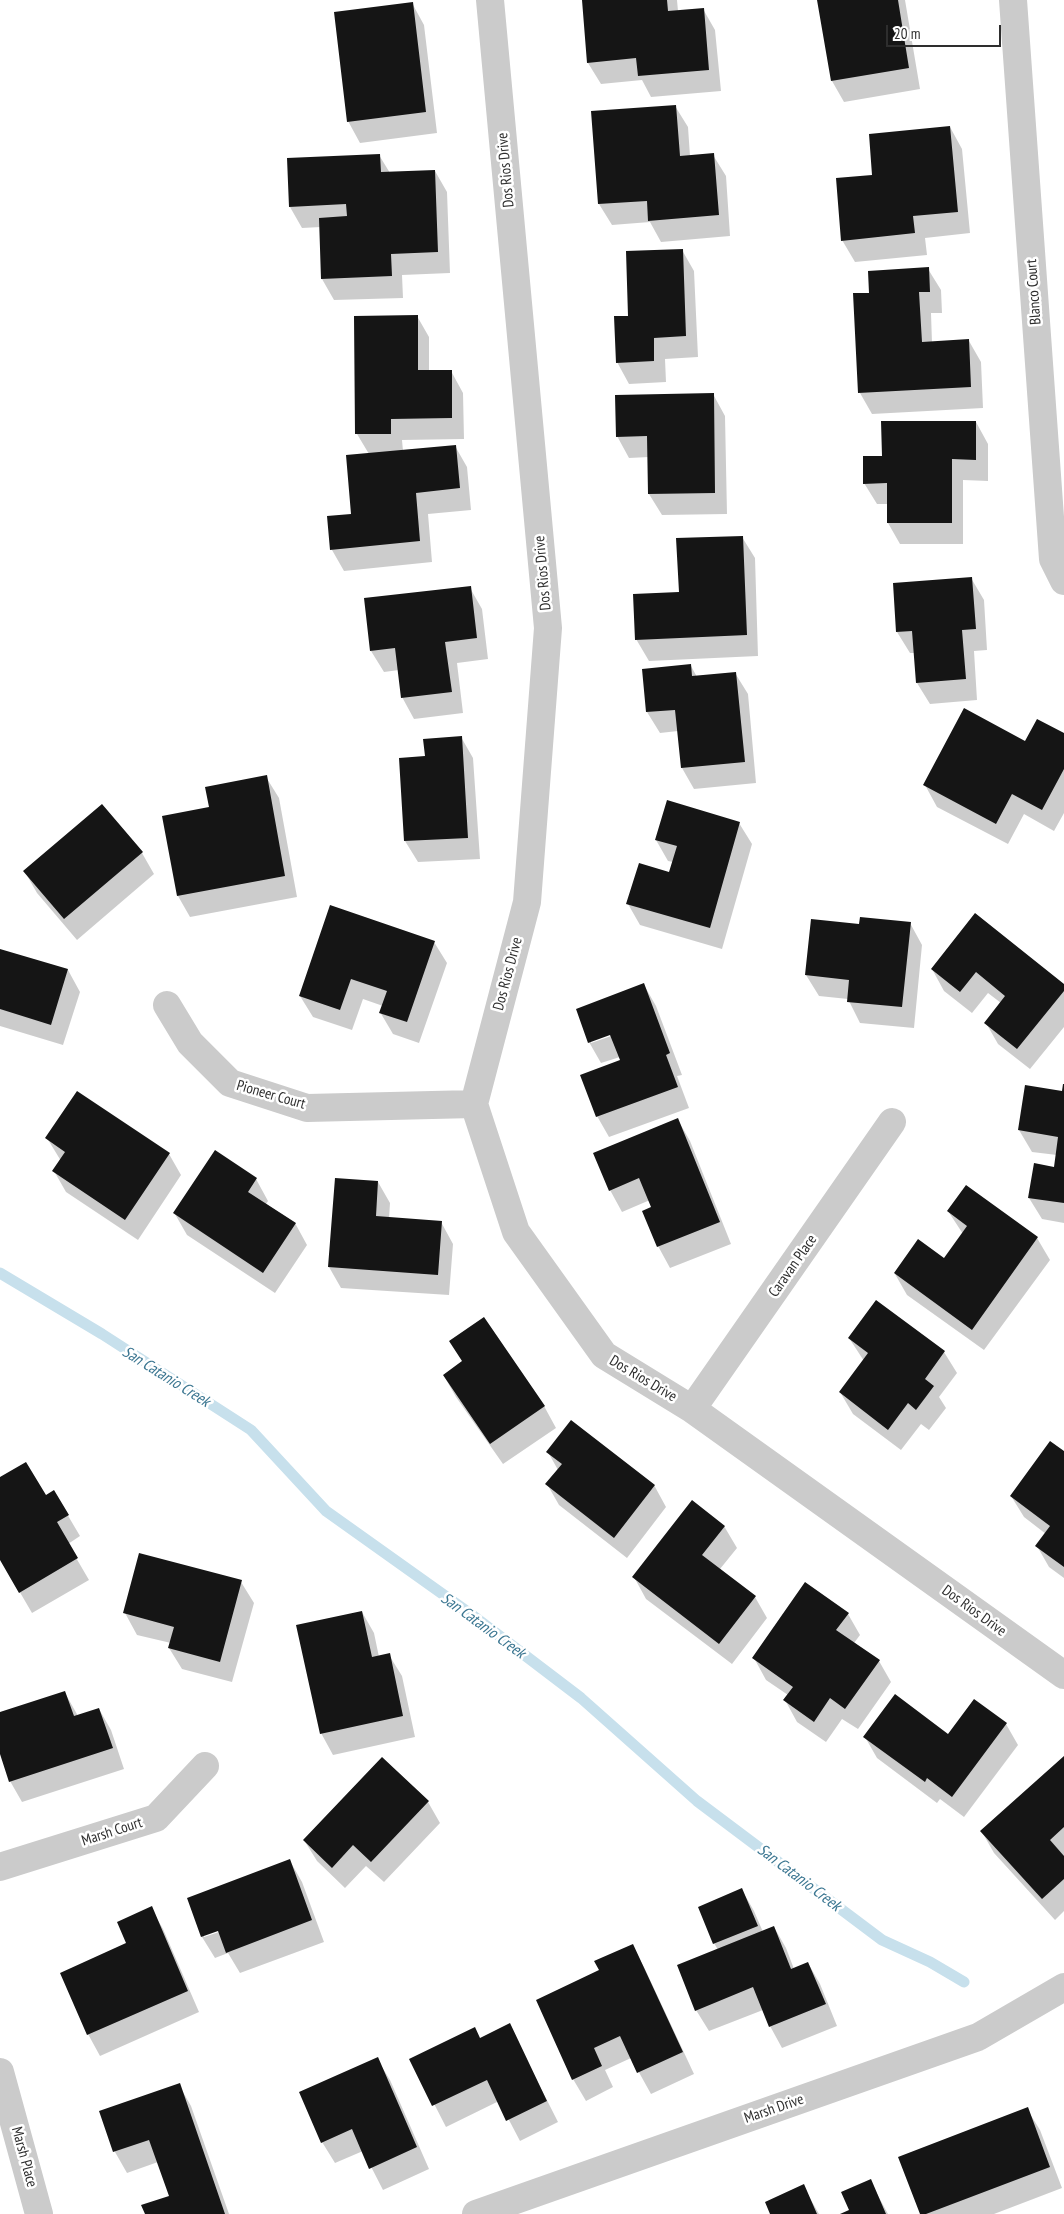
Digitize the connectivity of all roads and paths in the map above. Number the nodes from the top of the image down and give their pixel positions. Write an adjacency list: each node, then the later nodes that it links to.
1 (490, 0): 5 (street, Dos Rios Drive)
2 (1013, 0): 3 (street, Blanco Court)
3 (1064, 581)
4 (167, 1004): 5 (street, Pioneer Court)
5 (474, 1104): 7 (street, Dos Rios Drive)
6 (892, 1122): 7 (street, Caravan Place)
7 (692, 1408): 8 (street, Dos Rios Drive)
8 (1064, 1676)
9 (205, 1766): 10 (street, Marsh Court)
10 (0, 1867)
11 (1064, 1987): 14 (street, Marsh Drive)
12 (0, 2072): 13 (street, Marsh Place)
13 (39, 2214)
14 (476, 2214)

